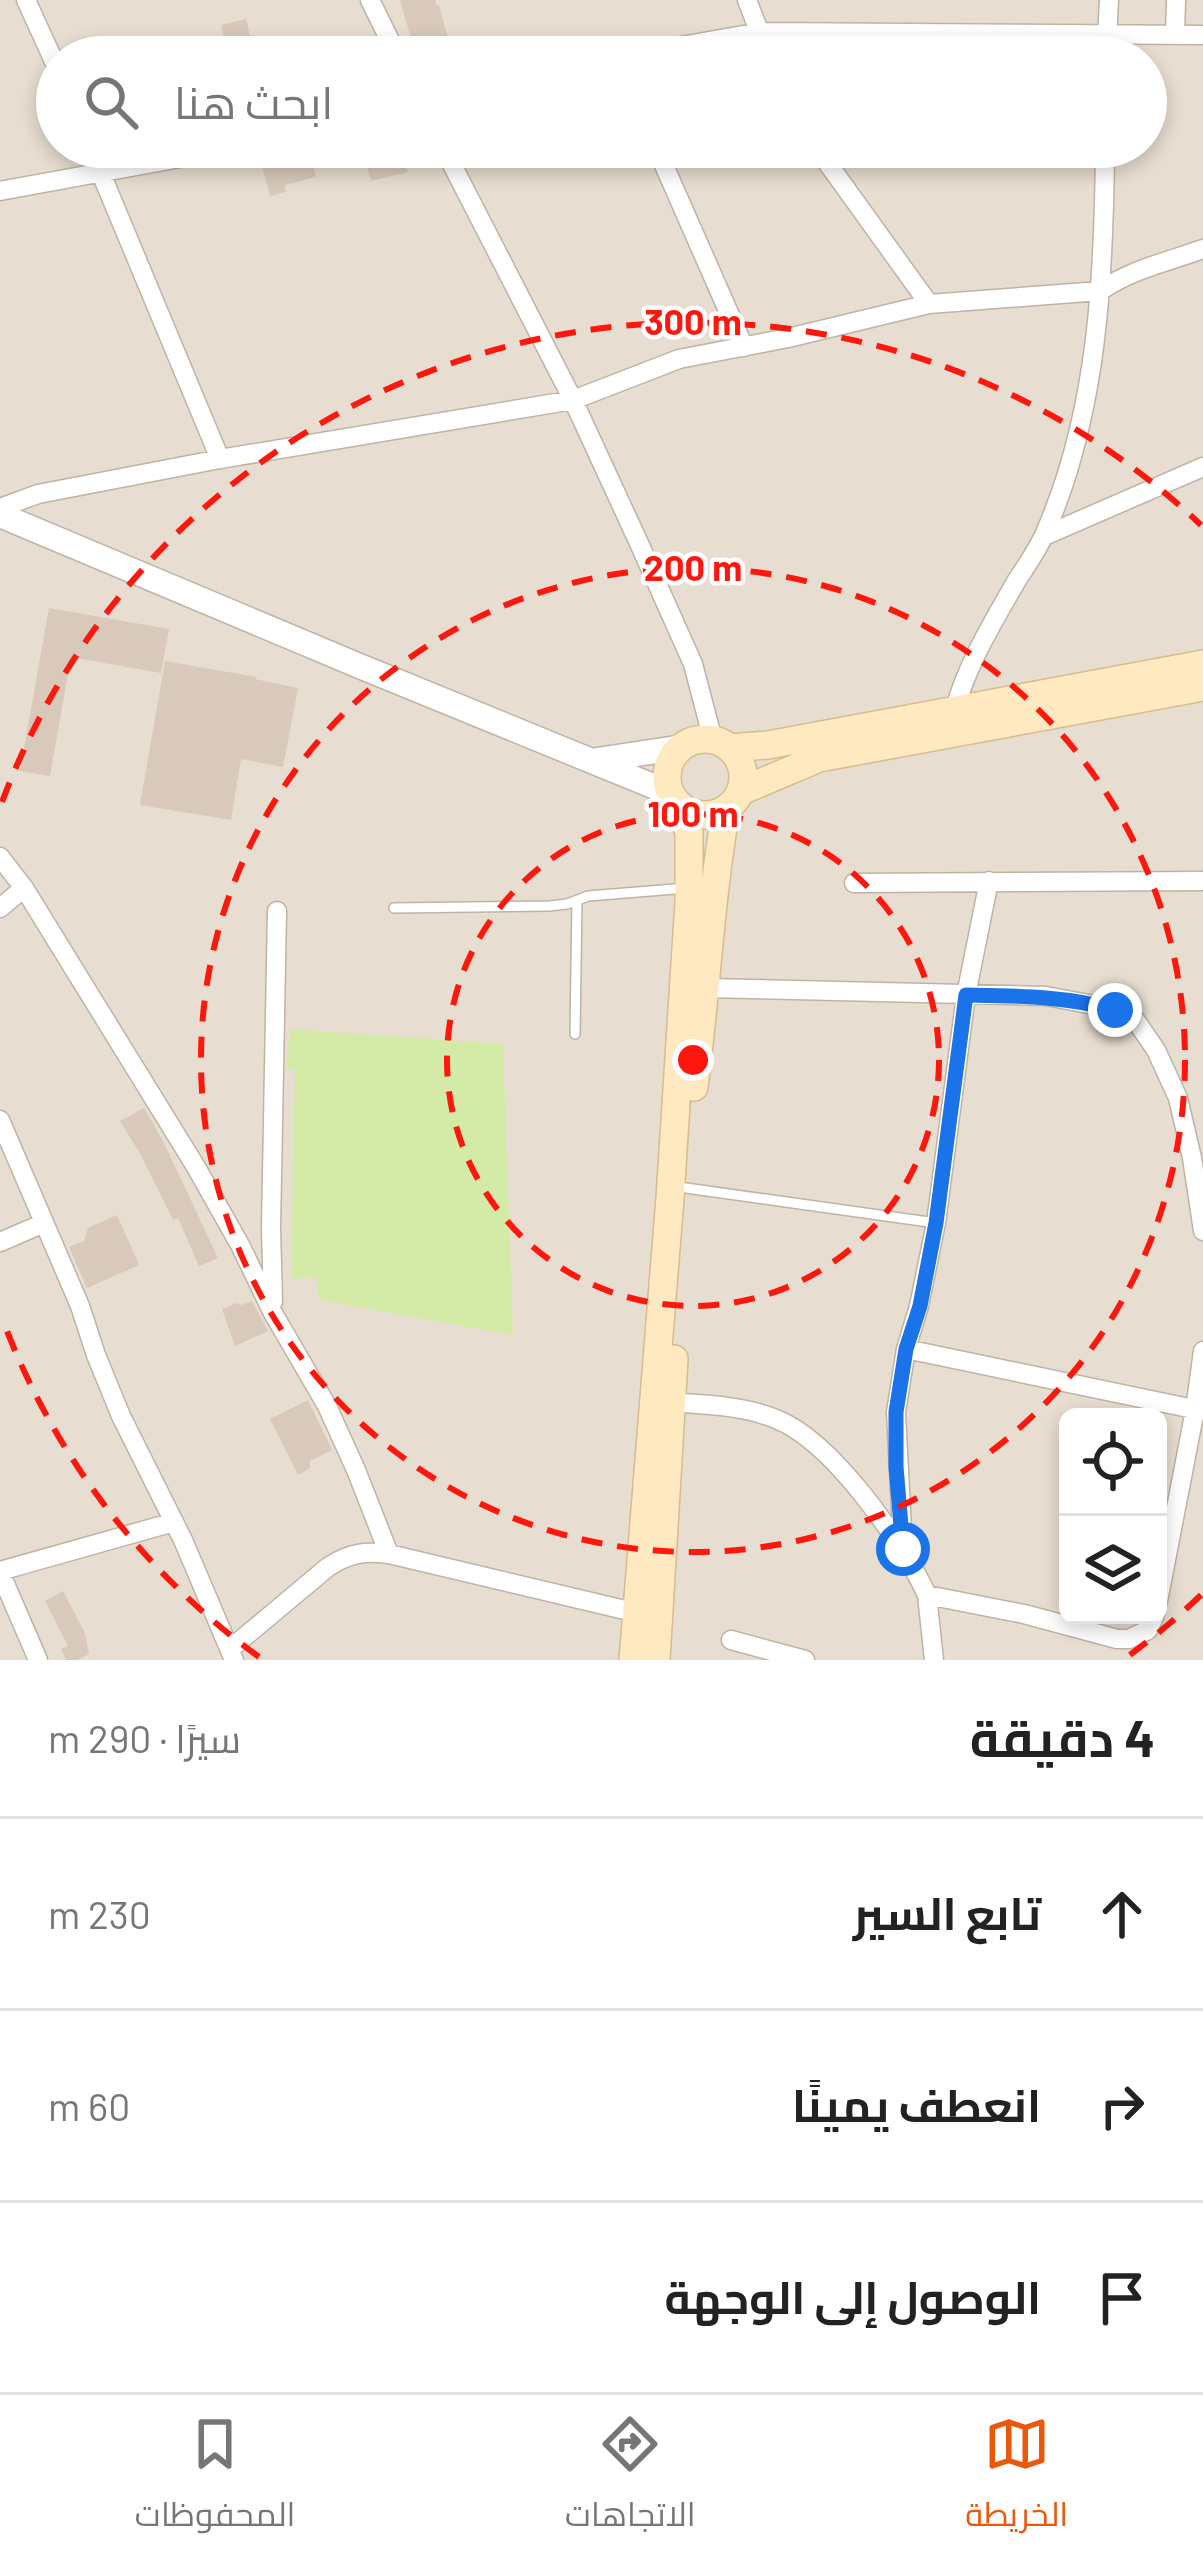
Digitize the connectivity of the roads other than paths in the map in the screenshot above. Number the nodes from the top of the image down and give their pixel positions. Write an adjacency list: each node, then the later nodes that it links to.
1 (26, 0): 10 (street)
2 (370, 0): 11 (street)
3 (747, 0): 6 (street)
4 (1109, 0): 8 (street)
5 (1176, 0): 9 (street)
6 (760, 32): 8 (street); 12 (street); 13 (street)
7 (1203, 34): 9 (street)
8 (1107, 35): 9 (street)
9 (1175, 35)
10 (42, 36)
11 (387, 36)
12 (737, 36)
13 (761, 36)
14 (98, 168): 20 (street)
15 (135, 168): 20 (street)
16 (454, 168): 26 (street)
17 (665, 168): 25 (street)
18 (831, 168): 24 (street)
19 (1106, 168): 23 (street)
20 (100, 175): 21 (street); 27 (street)
21 (0, 191)
22 (1203, 249): 23 (street)
23 (1100, 291): 24 (street); 30 (street)
24 (929, 304): 25 (street)
25 (744, 347): 26 (street)
26 (573, 400): 27 (street); 33 (street)
27 (220, 459): 29 (street)
28 (1203, 466): 30 (street)
29 (0, 511): 35 (street)
30 (1044, 536): 32 (street)
31 (1193, 677): 32 (main road); 37 (main road)
32 (954, 712): 33 (main road)
33 (721, 744): 34 (main road); 37 (main road)
34 (683, 747): 35 (street); 36 (main road)
35 (595, 760): 36 (street)
36 (675, 799): 37 (main road); 43 (main road)
37 (733, 801): 48 (main road)
38 (0, 857): 42 (street)
39 (988, 881): 40 (street); 41 (street); 49 (street)
40 (1203, 881)
41 (854, 884)
42 (24, 888): 45 (street); 58 (street)
43 (690, 888): 44 (lane); 61 (main road)
44 (577, 900): 46 (lane); 50 (lane)
45 (0, 908)
46 (394, 908)
47 (278, 910): 58 (street)
48 (706, 988): 49 (street); 53 (main road)
49 (966, 995): 52 (street); 55 (street)
50 (575, 1034)
51 (0, 1120): 54 (street)
52 (1198, 1157): 56 (street)
53 (686, 1188): 55 (lane); 61 (main road)
54 (44, 1223): 57 (street); 63 (street)
55 (936, 1223): 59 (street)
56 (1203, 1232)
57 (0, 1242)
58 (273, 1313): 65 (street)
59 (906, 1349): 62 (street); 64 (street)
60 (1203, 1351): 62 (street)
61 (662, 1402): 64 (street); 69 (main road)
62 (1199, 1410): 66 (street)
63 (174, 1522): 67 (street); 74 (street)
64 (903, 1549): 68 (street)
65 (389, 1555): 69 (street); 74 (street)
66 (1167, 1559)
67 (0, 1572): 75 (street)
68 (927, 1595): 70 (street); 79 (street)
69 (648, 1616): 76 (main road); 77 (main road)
70 (1059, 1623)
71 (1061, 1624): 72 (street)
72 (1151, 1624)
73 (731, 1640): 78 (street)
74 (232, 1655)
75 (38, 1660)
76 (633, 1660)
77 (656, 1660)
78 (805, 1660)
79 (934, 1660)

